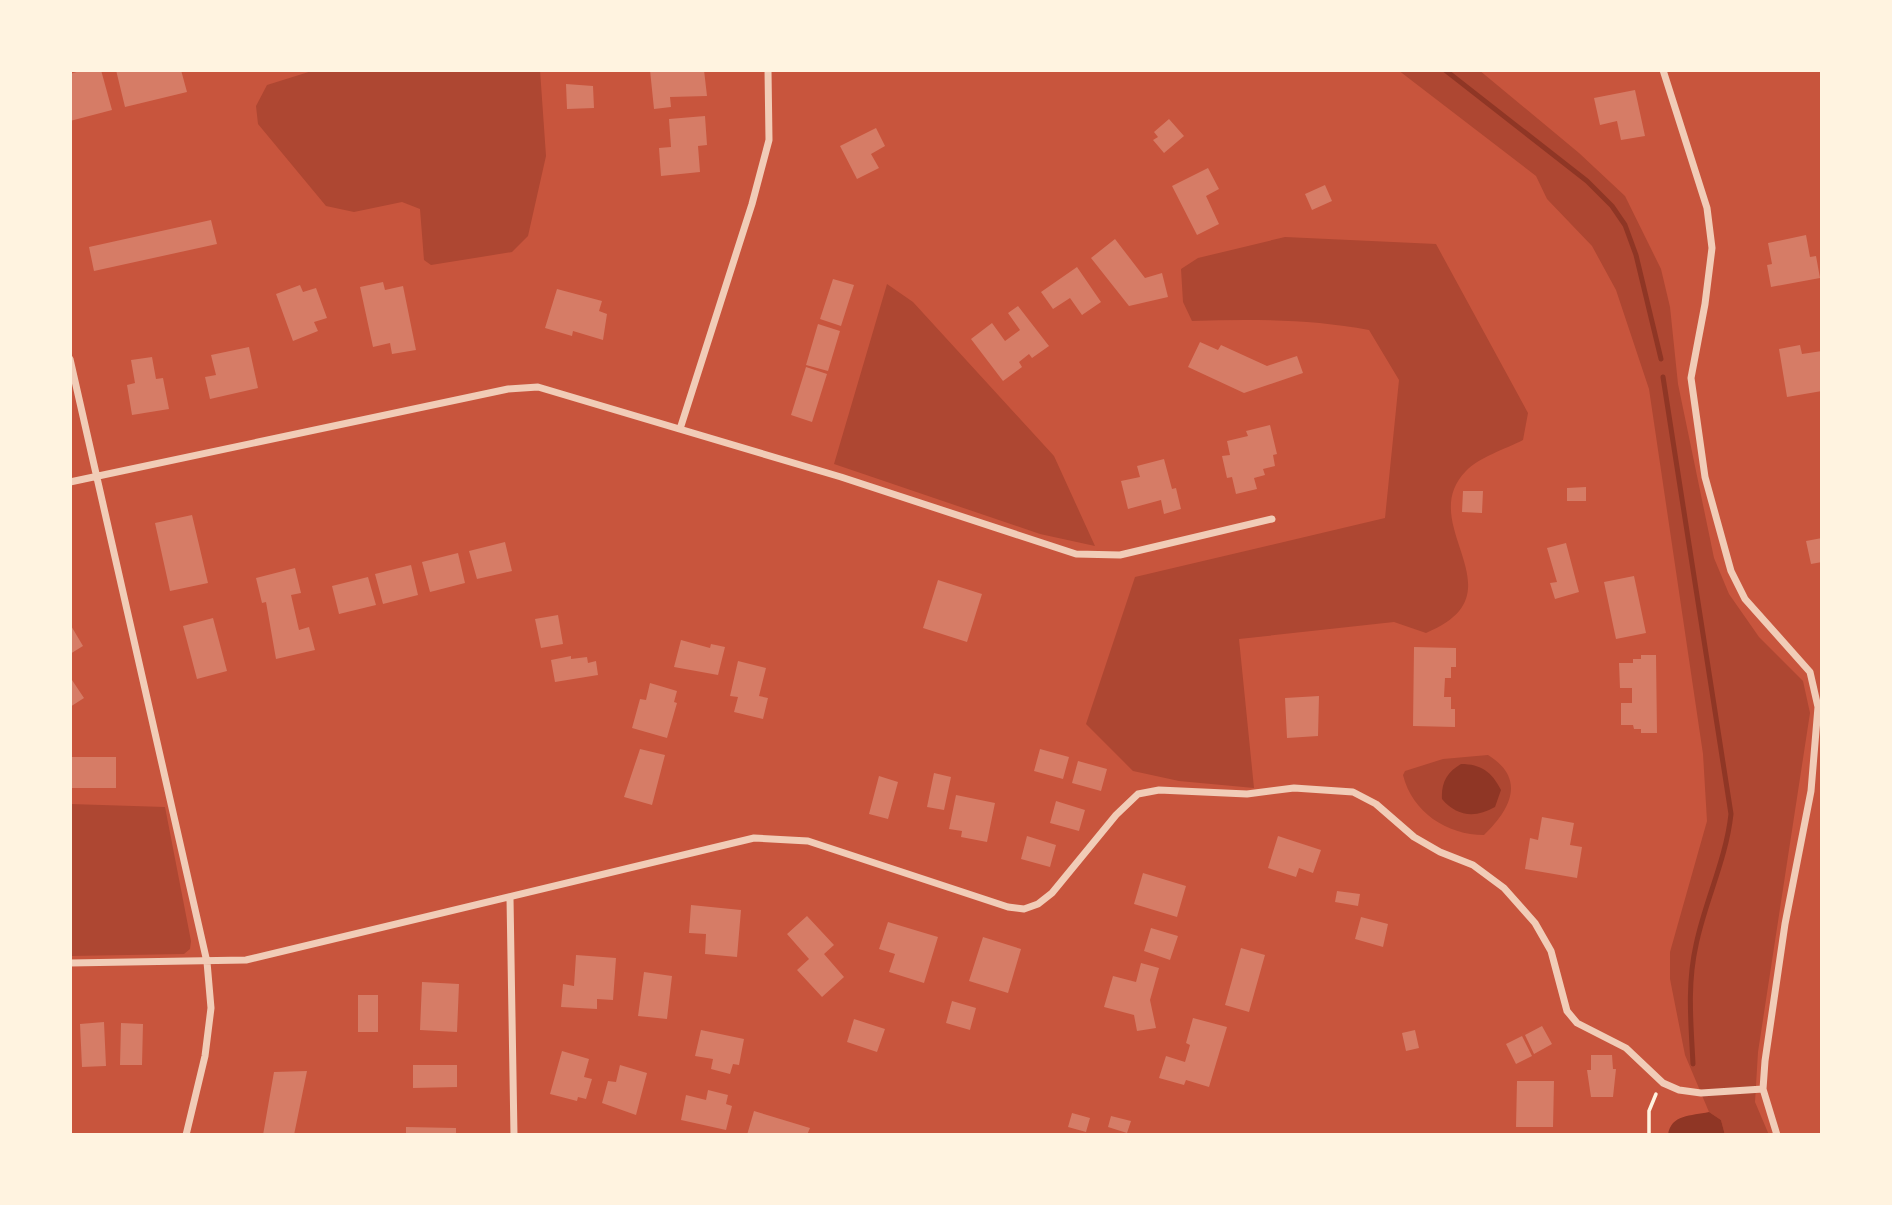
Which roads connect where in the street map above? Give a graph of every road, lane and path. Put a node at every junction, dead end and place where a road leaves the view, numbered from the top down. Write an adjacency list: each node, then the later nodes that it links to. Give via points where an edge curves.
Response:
1 (768, 70): 4 (street, via 769,140)
2 (1663, 70): 12 (street, via 1710,229 1705,304 1691,378 1705,477 1731,571 1745,599 1810,672 1818,707 1811,791 1776,979)
3 (70, 359): 5 (street)
4 (680, 429): 5 (street, via 560,392 538,387 508,389); 7 (street, via 1076,554 1120,555)
5 (97, 476): 6 (street); 9 (street)
6 (70, 482)
7 (1272, 519)
8 (510, 898): 9 (street, via 246,960); 11 (street, via 754,838 785,837 1024,909 1052,893 1138,794 1159,790 1247,794 1294,788 1353,792 1376,804 1414,837 1473,865 1504,888 1535,923 1551,951 1567,1010 1577,1023 1626,1048); 13 (street)
9 (207, 962): 10 (street); 14 (street, via 211,1008)
10 (70, 963)
11 (1663, 1083): 12 (street, via 1701,1093); 16 (path, via 1649,1111)
12 (1763, 1089): 17 (street)
13 (514, 1134): 15 (street)
14 (186, 1135)
15 (524, 1135)
16 (1649, 1135)
17 (1777, 1135)

